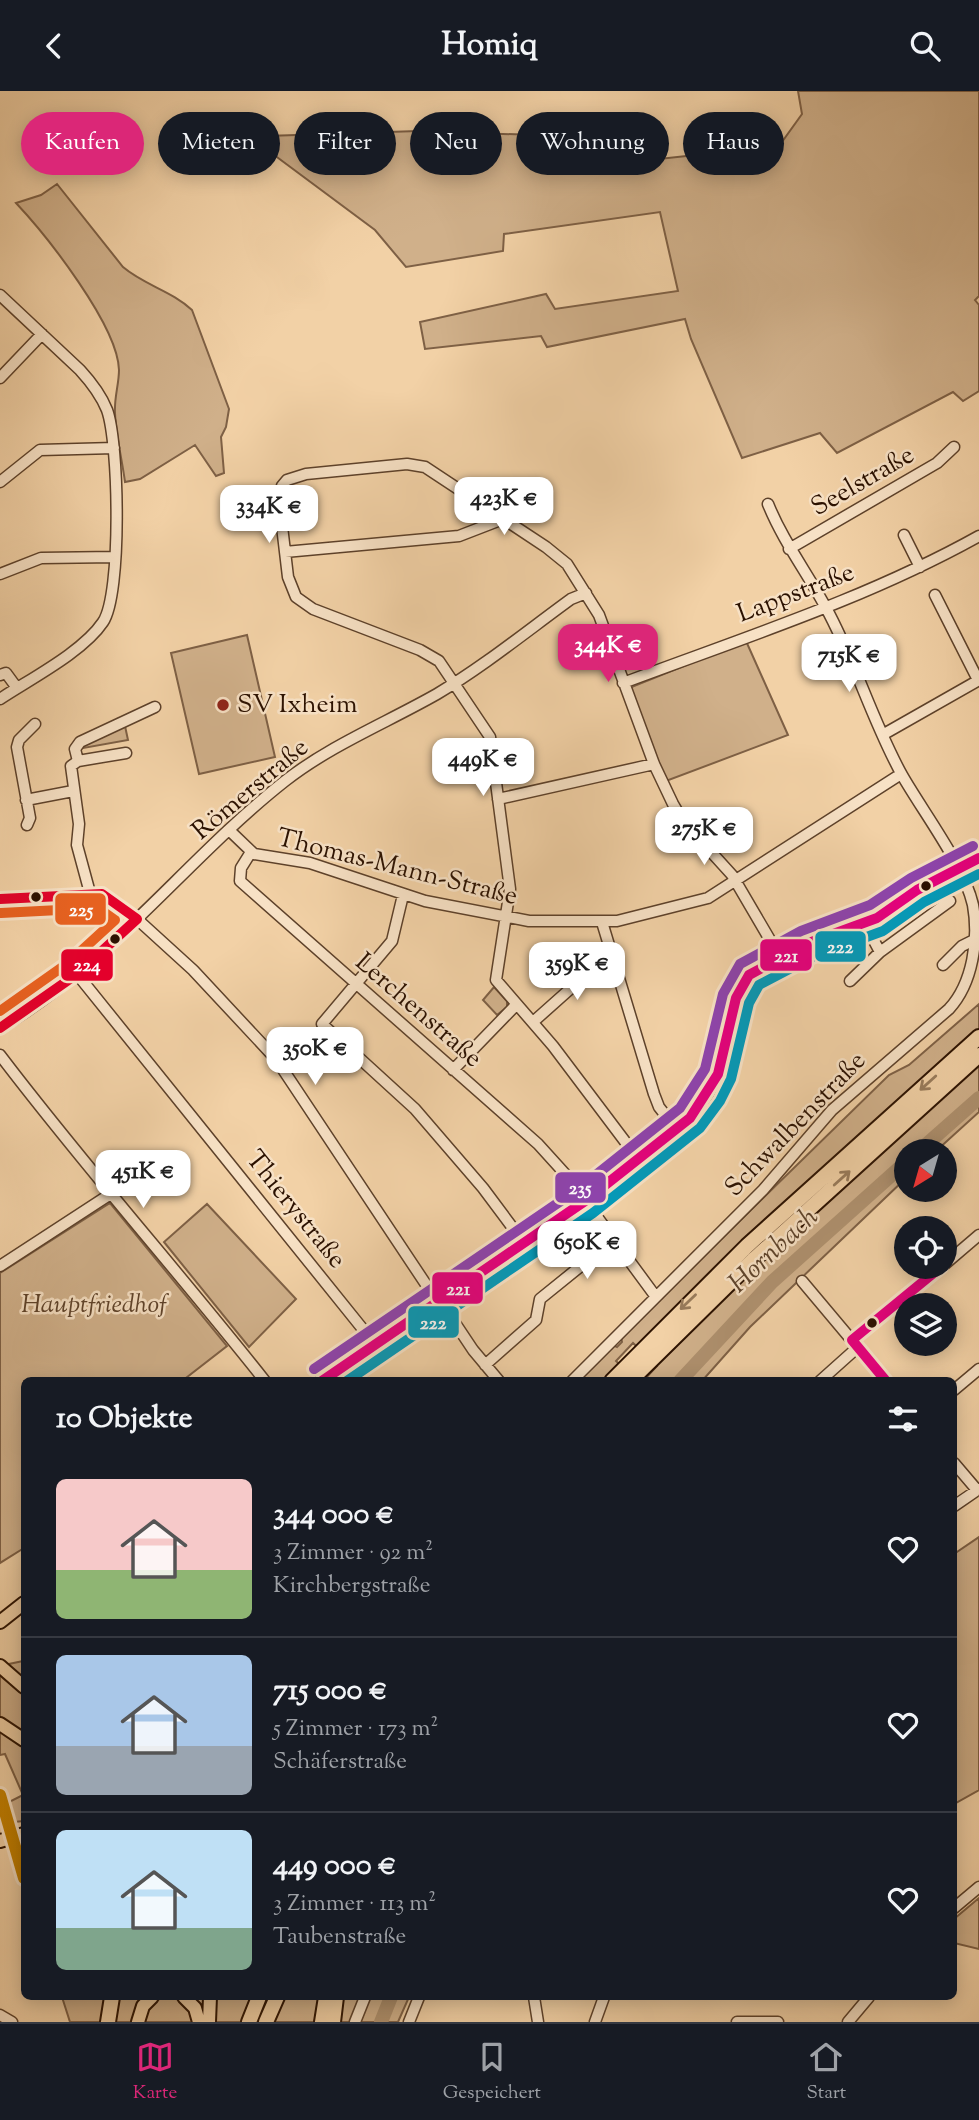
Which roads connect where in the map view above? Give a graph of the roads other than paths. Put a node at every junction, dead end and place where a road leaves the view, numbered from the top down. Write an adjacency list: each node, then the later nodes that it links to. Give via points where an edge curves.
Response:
1 (0, 295): 2 (street)
2 (42, 334): 3 (street); 5 (street, via 99,394)
3 (0, 378)
4 (954, 447): 11 (street, Seelstraße, via 937,463)
5 (114, 448): 6 (street, via 40,450); 13 (street)
6 (0, 482)
7 (768, 504): 11 (street, Schwalbenstraße)
8 (503, 519): 12 (street, via 459,536); 12 (street, via 433,471 407,464 296,476 282,485 279,501); 16 (street, via 557,554)
9 (904, 535): 14 (street)
10 (979, 536): 14 (street, Lappstraße)
11 (789, 549): 18 (street, Schwalbenstraße)
12 (285, 552): 21 (street, via 289,583 303,603 428,654 444,665)
13 (116, 557): 15 (street, via 41,558); 23 (street, via 113,596 101,626 88,640)
14 (920, 567): 18 (street, Lappstraße)
15 (0, 574)
16 (586, 593): 21 (street, Römerstraße, via 571,599); 22 (street, via 603,624)
17 (935, 595): 20 (street)
18 (825, 605): 22 (street, Lappstraße); 27 (street, Schwalbenstraße)
19 (0, 675): 23 (street, via 6,673)
20 (979, 680): 27 (street)
21 (456, 682): 33 (street, via 490,737); 36 (street, Römerstraße, via 337,746 301,770)
22 (623, 683): 30 (street)
23 (17, 688): 24 (street)
24 (0, 699)
25 (155, 707): 29 (street, via 80,742 75,749)
26 (35, 724): 34 (street, via 17,747)
27 (884, 734): 31 (street, Schwalbenstraße)
28 (126, 753): 29 (street)
29 (78, 761): 32 (street, via 71,767)
30 (654, 764): 33 (street); 40 (street, via 678,813)
31 (901, 773): 39 (street, Schwalbenstraße); 40 (street, Thomas-Mann-Straße)
32 (74, 791): 34 (street); 41 (street, via 78,845)
33 (498, 799): 45 (street, via 510,889)
34 (26, 800): 35 (street)
35 (27, 825)
36 (230, 831): 37 (street, Thomas-Mann-Straße); 46 (street, Römerstraße)
37 (251, 852): 42 (street, Thomas-Mann-Straße, via 323,866); 56 (street, Lerchenstraße, via 241,868 240,881)
38 (979, 858): 39 (main road)
39 (958, 869): 48 (main road); 49 (street, Schwalbenstraße, via 972,902)
40 (736, 881): 47 (street, Thomas-Mann-Straße, via 696,902 633,919); 51 (street)
41 (90, 893): 43 (street); 46 (street, via 108,897)
42 (403, 894): 45 (street, Thomas-Mann-Straße); 56 (street, via 392,941)
43 (0, 899)
44 (950, 901): 50 (street)
45 (506, 918): 47 (street, Thomas-Mann-Straße); 57 (street, via 495,974)
46 (137, 919): 54 (street, Römerstraße); 76 (street, via 215,990 276,1059)
47 (602, 922): 53 (street)
48 (866, 923): 50 (street); 51 (main road)
49 (974, 940): 52 (street); 75 (street, Schwalbenstraße, via 968,978 957,1001 832,1110 763,1190)
50 (880, 952): 55 (street)
51 (780, 957): 64 (main road, via 744,981 714,1085)
52 (943, 964)
53 (614, 969): 58 (street, via 579,981); 64 (street, via 659,1107)
54 (77, 974): 59 (street, Römerstraße); 77 (street, Thierystraße)
55 (850, 981)
56 (355, 983): 63 (street, Lerchenstraße); 70 (street, via 325,1017 323,1027 415,1109)
57 (516, 1005): 58 (street); 63 (street)
58 (533, 1022): 65 (street)
59 (0, 1028)
60 (979, 1037): 79 (highway, one-way to 79, via 747,1246)
61 (0, 1055): 66 (street)
62 (979, 1055): 79 (highway, one-way to 62)
63 (453, 1070): 67 (street, Lerchenstraße, via 538,1144)
64 (677, 1130): 65 (main road)
65 (639, 1160): 67 (main road)
66 (109, 1195): 72 (street); 83 (street)
67 (585, 1201): 69 (street, Lerchenstraße); 70 (main road)
68 (979, 1235): 71 (street)
69 (613, 1240): 75 (street, Lerchenstraße); 80 (street, via 540,1299 536,1320)
70 (524, 1243): 76 (main road)
71 (957, 1253)
72 (0, 1266)
73 (927, 1279): 78 (street)
74 (802, 1281): 78 (street)
75 (656, 1297): 86 (street, Schwalbenstraße)
76 (438, 1300): 77 (main road); 80 (street)
77 (374, 1343): 84 (main road)
78 (855, 1344): 87 (street); 88 (street)
79 (645, 1355): 82 (highway)
80 (485, 1365): 85 (street)
81 (979, 1369): 89 (street)
82 (629, 1375)
83 (262, 1377)
84 (327, 1377)
85 (496, 1377)
86 (576, 1377)
87 (824, 1377)
88 (883, 1377)
89 (957, 1387)
90 (957, 1466): 91 (street)
91 (978, 1489): 92 (street)
92 (957, 1504)
93 (21, 1605): 94 (main road)
94 (0, 1622)
95 (2, 1668): 96 (main road)
96 (21, 1684)
97 (0, 1724): 98 (main road)
98 (21, 1738)
99 (19, 1835): 100 (main road)
100 (0, 1839)
101 (979, 1887): 102 (street)
102 (957, 1905)
103 (148, 2000): 116 (main road)
104 (190, 2000): 117 (main road)
105 (210, 2000): 118 (main road)
106 (258, 2000): 119 (highway)
107 (326, 2000): 120 (highway)
108 (336, 2000): 121 (highway)
109 (364, 2000): 122 (street)
110 (418, 2000): 123 (street)
111 (534, 2000): 124 (street)
112 (603, 2000): 125 (street)
113 (866, 2000): 128 (street)
114 (0, 2015): 115 (street)
115 (12, 2022)
116 (138, 2022)
117 (199, 2022)
118 (209, 2022)
119 (249, 2022)
120 (322, 2022)
121 (333, 2022)
122 (355, 2022)
123 (409, 2022)
124 (538, 2022)
125 (595, 2022)
126 (737, 2022): 127 (street)
127 (778, 2022)
128 (848, 2022)

